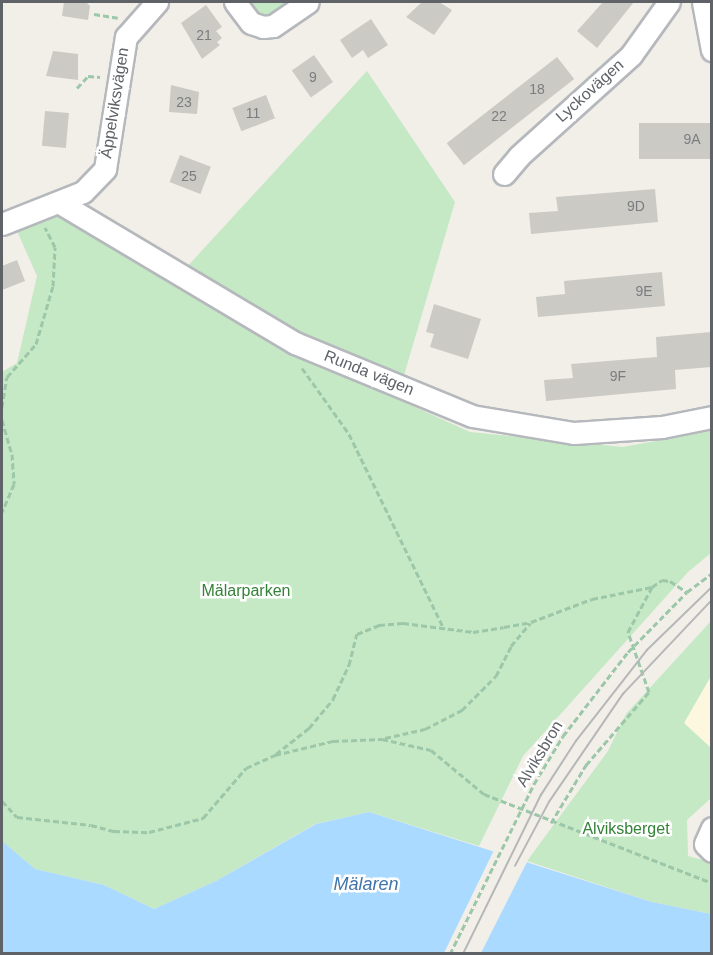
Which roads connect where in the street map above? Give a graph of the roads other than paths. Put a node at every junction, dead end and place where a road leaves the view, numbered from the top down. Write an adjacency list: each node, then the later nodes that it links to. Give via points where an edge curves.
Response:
1 (157, 2): 8 (street, Äppelviksvägen, via 126,37 116,79 105,169 83,192)
2 (235, 2): 3 (street, via 251,23 263,27 273,26)
3 (308, 2)
4 (669, 2): 7 (street, Lyckovägen, via 631,55)
5 (703, 2): 6 (street)
6 (711, 50)
7 (504, 174)
8 (60, 203): 9 (street, Äppelviksvägen); 10 (street, Runda vägen, via 295,343 472,416 574,433 662,427)
9 (2, 224)
10 (711, 417)
11 (711, 828): 12 (street, via 705,844)
12 (711, 851)

